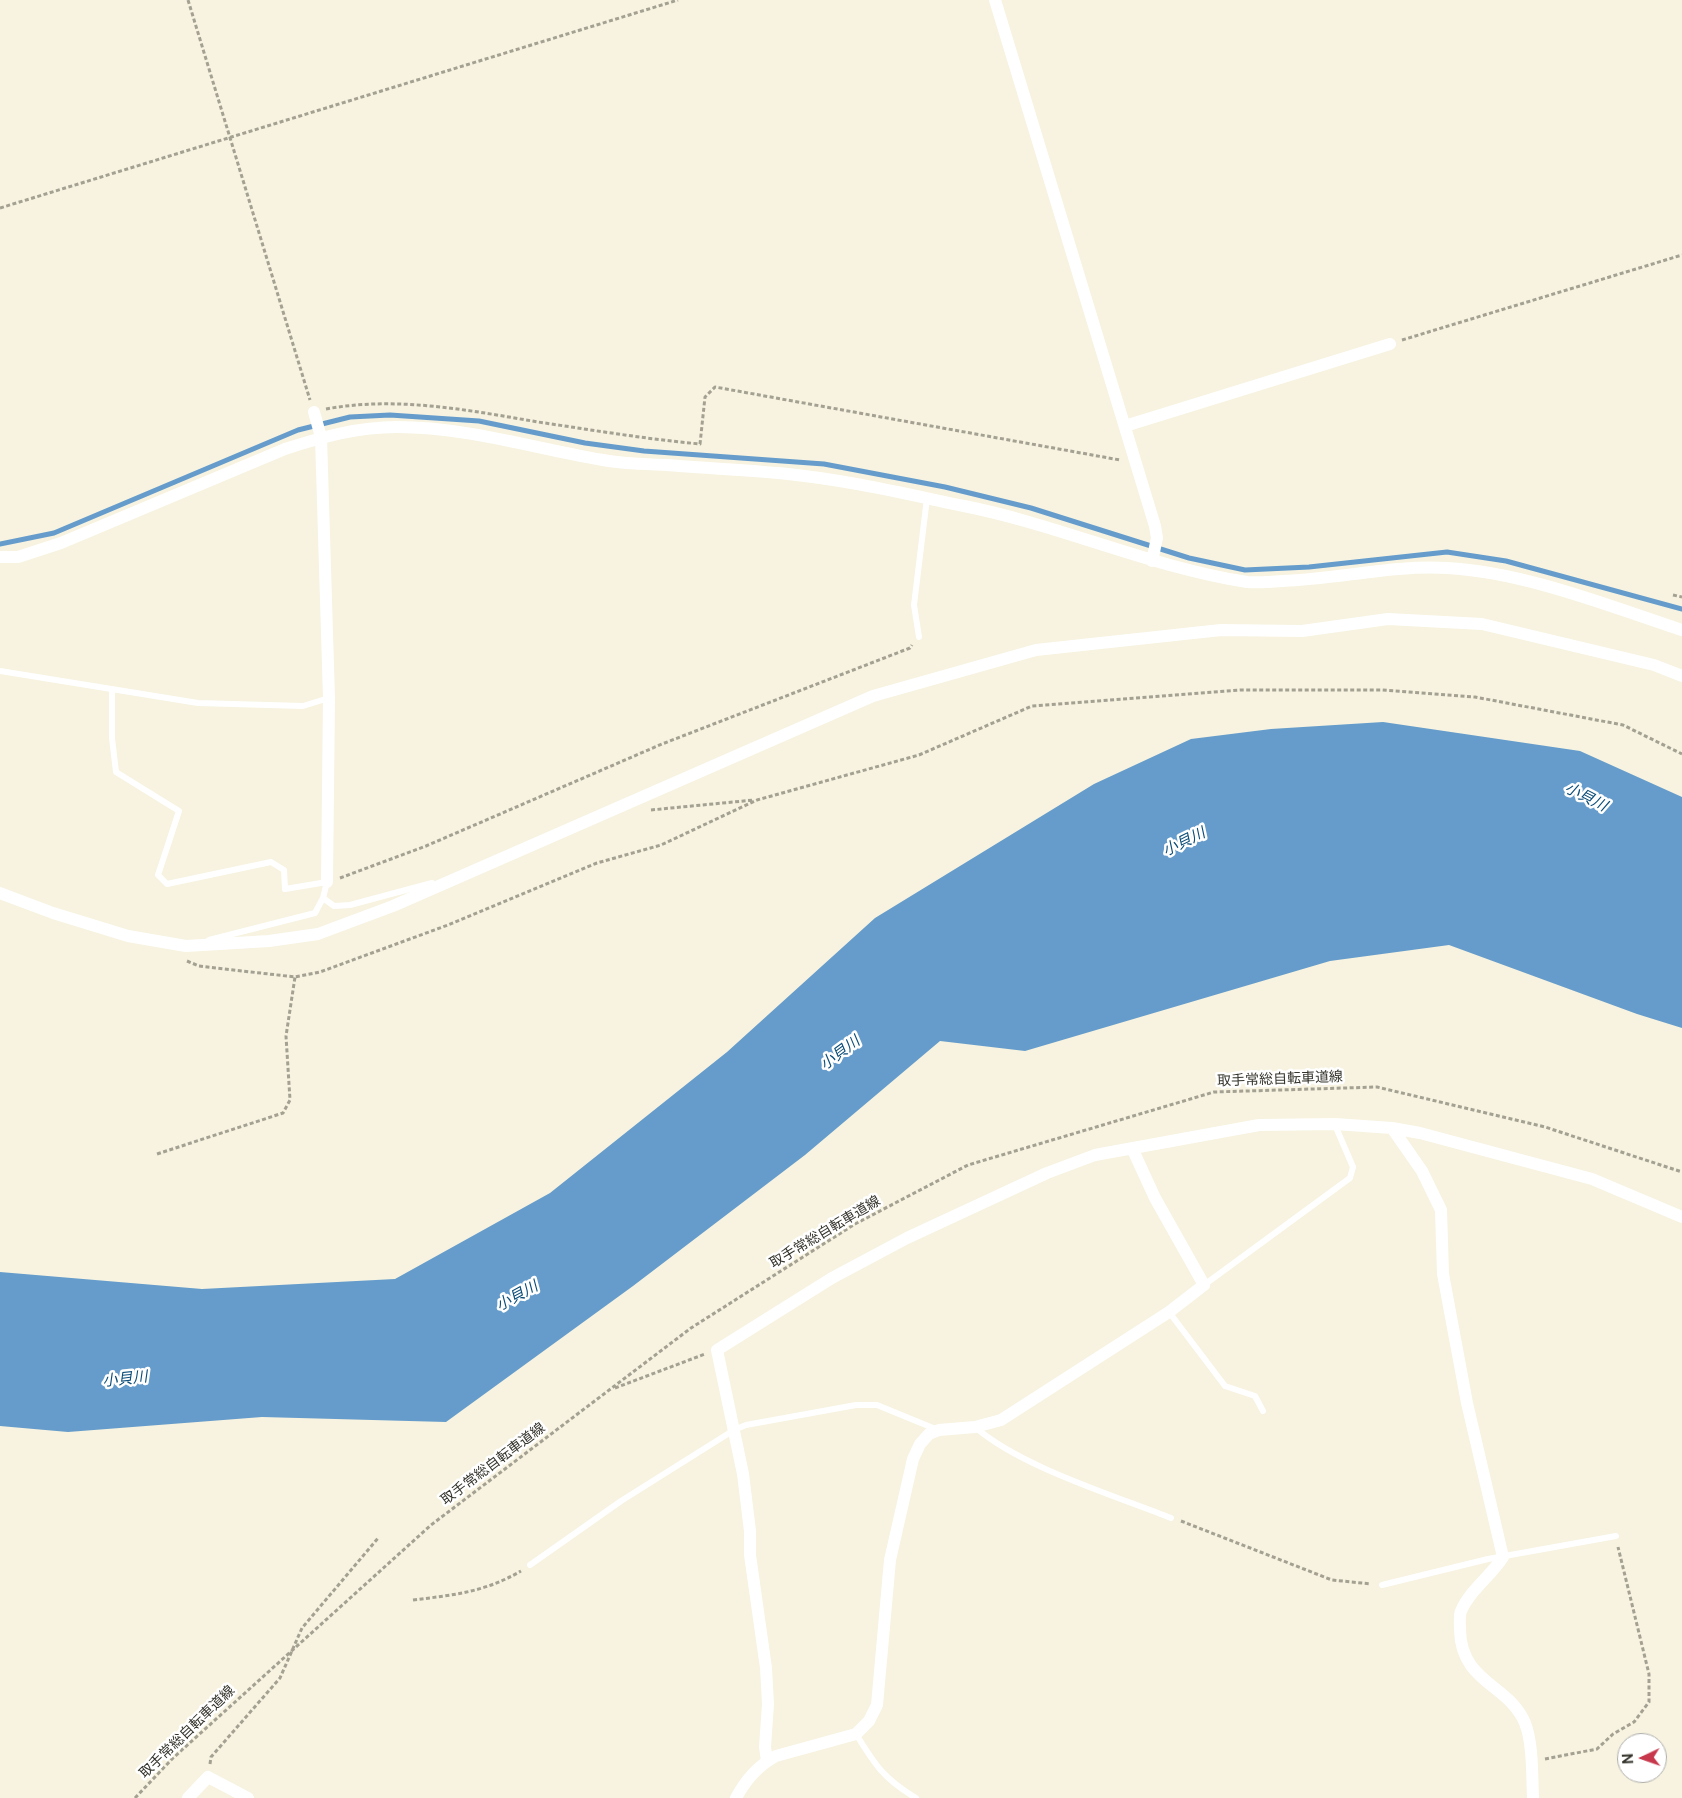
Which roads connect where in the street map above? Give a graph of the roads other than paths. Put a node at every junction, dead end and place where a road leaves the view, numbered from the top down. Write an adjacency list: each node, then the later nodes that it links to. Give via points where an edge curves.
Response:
1 (995, 0): 4 (street)
2 (1390, 344): 4 (street)
3 (314, 413): 5 (street)
4 (1125, 426): 8 (street, via 1157,538)
5 (320, 433): 6 (street, via 399,427 449,432 613,462 790,474); 7 (street, via 61,543 18,557); 14 (street)
6 (927, 498): 8 (street, via 1054,530); 10 (lane, via 914,605)
7 (0, 557)
8 (1152, 561): 9 (street, via 1197,573 1253,582 1447,568 1490,574 1567,592)
9 (1682, 630)
10 (919, 637)
11 (0, 671): 13 (lane)
12 (1682, 676): 15 (street, via 1654,664 1482,624 1388,619 1302,631 1221,630 1036,650 873,696)
13 (112, 690): 14 (lane, via 198,703 303,706); 16 (lane, via 116,772 179,811 158,875 167,884 271,862 284,870 285,889)
14 (329, 698): 16 (street)
15 (463, 876): 18 (lane, via 350,904 334,906); 19 (street, via 318,934 269,941)
16 (328, 882): 18 (lane)
17 (0, 893): 19 (street, via 128,936)
18 (323, 898): 19 (lane, via 315,913)
19 (181, 945)
20 (1335, 1124): 21 (street); 22 (street, via 1259,1125); 24 (lane, via 1354,1167 1350,1178)
21 (1392, 1128): 23 (street, via 1592,1179); 32 (street, via 1422,1171 1441,1210 1443,1274 1467,1403)
22 (1132, 1148): 24 (street, via 1155,1198); 28 (street, via 1095,1155 967,1209 832,1278 717,1350)
23 (1682, 1217)
24 (1204, 1285): 25 (street)
25 (1169, 1312): 26 (lane, via 1225,1386 1255,1396); 27 (street, via 1001,1420)
26 (1263, 1411)
27 (975, 1427): 29 (street); 30 (lane, via 986,1437 1030,1461)
28 (734, 1430): 29 (lane, via 856,1405 877,1405); 33 (lane, via 621,1501); 36 (street, via 766,1668)
29 (939, 1430): 35 (street, via 929,1434 920,1444 914,1460 890,1560 877,1705 869,1721)
30 (1171, 1518)
31 (1616, 1536): 32 (lane)
32 (1503, 1557): 34 (lane); 41 (street, via 1460,1613 1460,1642 1471,1668 1518,1710 1526,1724)
33 (530, 1565)
34 (1382, 1585)
35 (856, 1734): 36 (street); 40 (lane, via 879,1770 897,1787)
36 (766, 1761): 39 (street)
37 (188, 1798): 38 (street, via 208,1776)
38 (248, 1798)
39 (736, 1798)
40 (916, 1798)
41 (1534, 1798)

